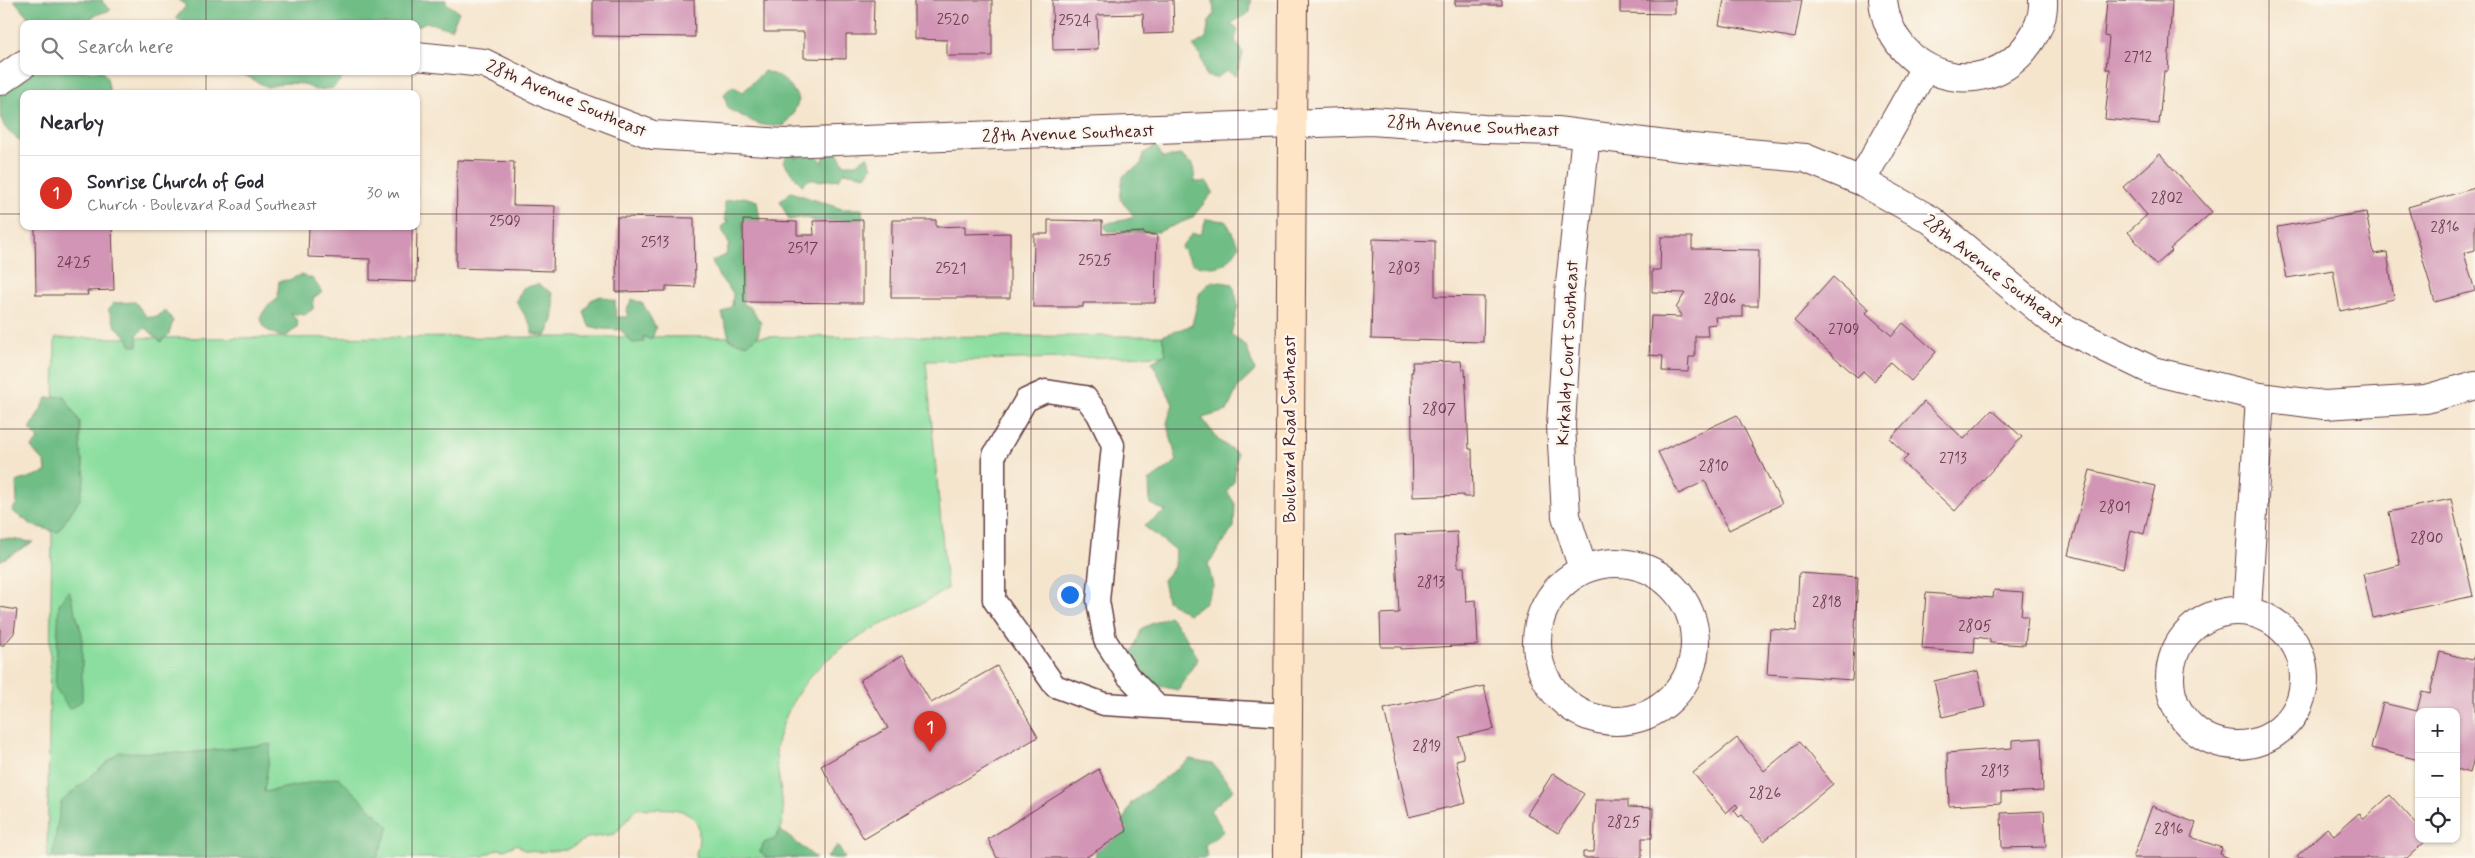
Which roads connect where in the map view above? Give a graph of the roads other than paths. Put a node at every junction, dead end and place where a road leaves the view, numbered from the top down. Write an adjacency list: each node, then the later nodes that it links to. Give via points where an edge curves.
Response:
1 (1293, 0): 8 (street, Boulevard Road Southeast)
2 (1883, 0): 6 (street, via 1889,28 1904,51)
3 (2043, 0): 6 (street, via 2044,8 2036,32 2021,54 2000,69 1975,77 1950,76)
4 (420, 56): 8 (street, 28th Avenue Southeast, via 484,63 560,99 653,136 784,143)
5 (20, 67): 7 (street)
6 (1925, 68): 10 (street)
7 (0, 81)
8 (1292, 124): 9 (street, 28th Avenue Southeast, via 1371,121); 16 (street, Boulevard Road Southeast)
9 (1586, 135): 10 (street, 28th Avenue Southeast, via 1805,158); 13 (street, Kirkaldy Court Southeast, via 1569,293 1561,425 1566,516)
10 (1861, 181): 12 (street, 28th Avenue Southeast, via 1931,220 2058,325 2153,371)
11 (2475, 385): 12 (street, 28th Avenue Southeast, via 2426,399 2342,404 2324,405)
12 (2260, 397): 14 (street)
13 (1583, 569): 13 (street, via 1556,590 1546,604 1537,627 1536,654 1544,678 1559,698 1580,714 1605,721 1631,720 1655,712 1676,694 1690,671 1696,645 1692,618 1680,594 1660,575 1636,565 1609,562)
14 (2247, 610): 14 (street, via 2224,611 2202,619 2185,634 2173,654 2169,676 2172,699 2183,719 2200,734 2220,743 2242,745 2264,740 2296,712 2304,690 2305,669 2290,636 2268,617)
15 (1158, 707): 15 (lane, via 1104,704 1055,686 994,600 994,455 1026,400 1046,392 1085,397 1098,414 1113,445 1098,601 1105,640 1128,676); 16 (lane)
16 (1288, 715): 17 (street, Boulevard Road Southeast)
17 (1286, 858)

